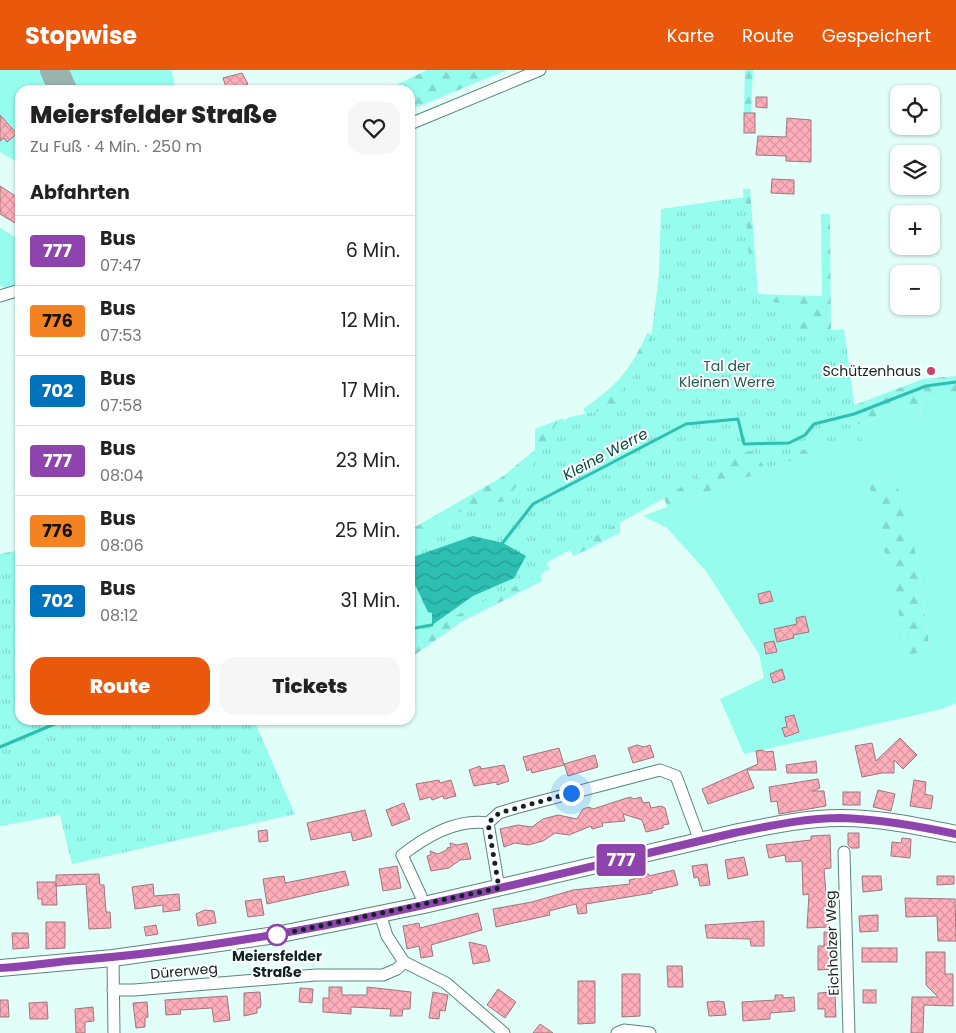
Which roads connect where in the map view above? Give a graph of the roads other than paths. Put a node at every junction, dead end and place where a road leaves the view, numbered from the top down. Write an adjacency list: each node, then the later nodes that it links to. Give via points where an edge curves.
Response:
1 (540, 70): 2 (street)
2 (415, 122)
3 (15, 292): 4 (street)
4 (0, 296)
5 (488, 823): 7 (street, via 499,813 515,808 660,770 676,776); 9 (street); 10 (street, via 468,823 434,833 402,855)
6 (956, 834): 7 (street, via 882,821 835,818 770,826)
7 (700, 841): 9 (street)
8 (844, 852): 20 (street, Eichholzer Weg)
9 (499, 888): 11 (street)
10 (421, 896)
11 (380, 914): 12 (street, via 276,935); 13 (street, via 387,936)
12 (113, 958): 14 (street); 15 (street)
13 (404, 962): 15 (street, Dürerweg, via 382,975 316,975); 16 (street, via 446,983)
14 (0, 968)
15 (113, 990): 17 (street)
16 (498, 1031)
17 (114, 1033)
18 (617, 1033): 19 (street, via 624,1030)
19 (650, 1033)
20 (849, 1033)

